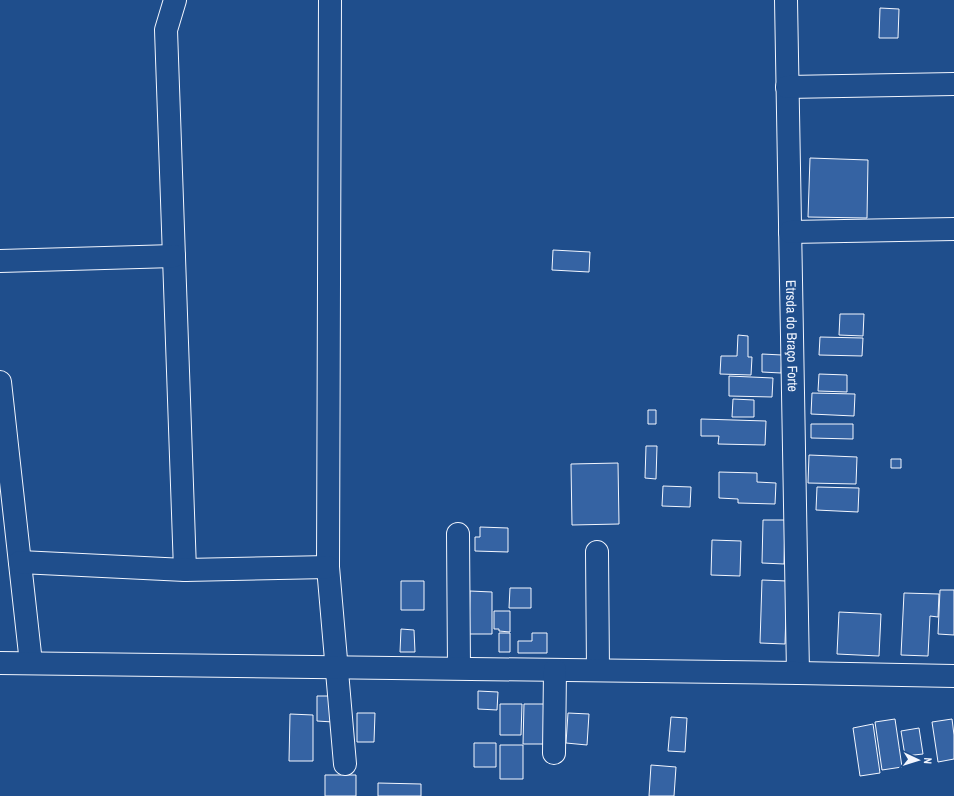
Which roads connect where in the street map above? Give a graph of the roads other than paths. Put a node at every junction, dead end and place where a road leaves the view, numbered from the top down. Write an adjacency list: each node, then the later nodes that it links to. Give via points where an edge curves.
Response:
1 (175, 0): 8 (street, via 166,30)
2 (330, 0): 14 (street)
3 (786, 0): 5 (street, Etrsda do Braço Forte)
4 (954, 84): 5 (street)
5 (787, 87): 7 (street, Etrsda do Braço Forte)
6 (954, 229): 7 (street)
7 (790, 232): 22 (street, Etrsda do Braço Forte)
8 (174, 256): 9 (street); 15 (street)
9 (0, 261)
10 (0, 382): 13 (street)
11 (458, 534): 19 (street)
12 (597, 552): 21 (street)
13 (20, 562): 15 (street); 17 (street)
14 (328, 566): 15 (street); 18 (street)
15 (185, 570)
16 (0, 663): 17 (street)
17 (32, 663): 18 (street)
18 (336, 667): 19 (street); 25 (street)
19 (459, 668): 20 (street)
20 (555, 670): 21 (street); 24 (street)
21 (598, 670): 22 (street)
22 (798, 673): 23 (street)
23 (954, 676)
24 (554, 753)
25 (345, 764)

